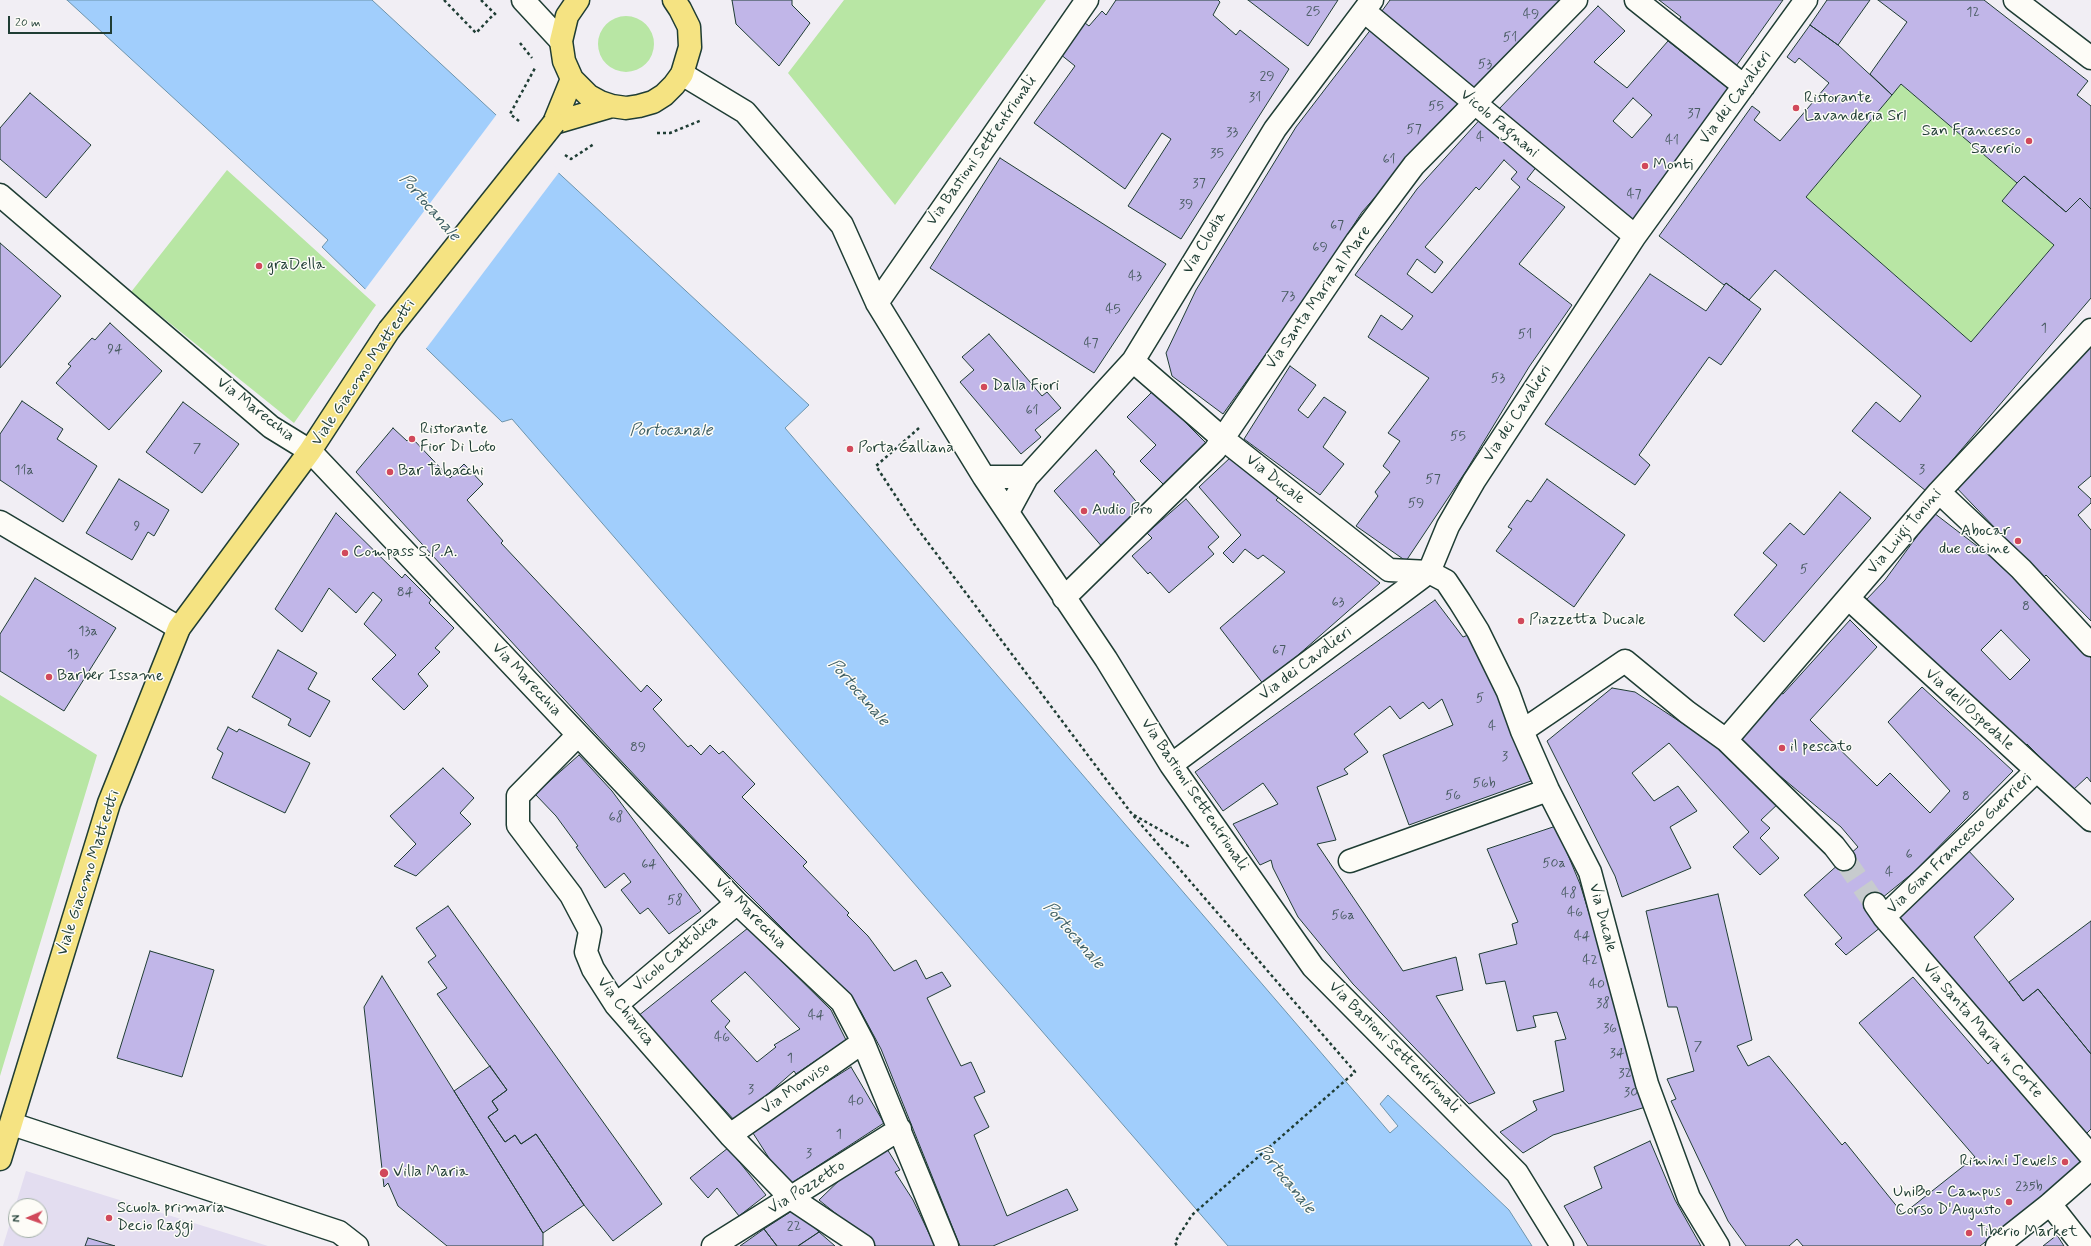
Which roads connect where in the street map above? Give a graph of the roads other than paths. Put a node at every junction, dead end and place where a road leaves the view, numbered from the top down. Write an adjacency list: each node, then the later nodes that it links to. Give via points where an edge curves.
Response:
1 (523, 0): 10 (street)
2 (578, 0): 10 (main road, via 567,16)
3 (1087, 0): 20 (street, Via Bastioni Settentrionali)
4 (1576, 0): 15 (street, Via Santa Maria al Mare)
5 (1636, 0): 14 (street)
6 (1806, 0): 14 (street, Via dei Cavalieri)
7 (2015, 0): 11 (street)
8 (678, 3): 12 (main road, via 689,27 690,47)
9 (1368, 6): 15 (street, Vicolo Fagnani); 22 (street, Via Clodia, via 1275,129)
10 (561, 41): 13 (main road, via 564,60)
11 (2091, 58)
12 (682, 74): 16 (main road, via 664,95 652,102 639,106); 20 (street, Via Bastioni Settentrionali, via 745,112 807,182 842,225)
13 (572, 79): 16 (main road, via 589,96); 17 (main road, Viale Giacomo Matteotti)
14 (1744, 86): 19 (street, Via dei Cavalieri)
15 (1475, 104): 19 (street, Vicolo Fagnani); 23 (street, Via Santa Maria al Mare, via 1414,164)
16 (612, 106): 17 (main road)
17 (554, 123): 24 (main road, Viale Giacomo Matteotti, bridge, via 389,330)
18 (0, 195): 24 (street, Via Marecchia, via 271,427)
19 (1635, 236): 30 (street, Via dei Cavalieri, via 1474,481 1448,526)
20 (877, 303): 25 (street, Via Bastioni Settentrionali)
21 (2091, 330): 27 (street, Via Luigi Tonini)
22 (1133, 361): 23 (street, Via Ducale); 26 (street, Via Clodia)
23 (1222, 438): 30 (street, Via Ducale, via 1389,570); 31 (street, Via Santa Maria al Mare, via 1215,450)
24 (310, 451): 33 (main road, Viale Giacomo Matteotti); 36 (street, Via Marecchia)
25 (984, 477): 26 (street); 28 (street, Via Bastioni Settentrionali)
26 (1027, 477): 28 (street, Via Clodia)
27 (1939, 492): 32 (street, Via Luigi Tonini); 34 (street, via 2020,569)
28 (1008, 512): 31 (street, Via Bastioni Settentrionali)
29 (0, 522): 33 (street)
30 (1428, 572): 35 (street, via 1446,581 1478,631 1508,692); 38 (street, Via dei Cavalieri)
31 (1064, 598): 38 (street, Via Bastioni Settentrionali, via 1106,659)
32 (1848, 598): 37 (street, Via Luigi Tonini); 39 (street, Via dell'Ospedale)
33 (179, 628): 48 (main road, Viale Giacomo Matteotti, via 109,803)
34 (2091, 645)
35 (1522, 731): 37 (street, via 1625,661); 40 (street)
36 (578, 735): 44 (street, Via Marecchia); 46 (street, Via Chiavica, via 518,796 518,825 571,895 590,931 586,952 593,969)
37 (1726, 740): 42 (street, via 1834,846)
38 (1171, 765): 60 (street, Via Bastioni Settentrionali, via 1313,966 1517,1173)
39 (2036, 771): 41 (street, Via dell'Ospedale); 45 (street, Via Gian Francesco Guerrieri)
40 (1548, 790): 43 (street); 61 (street, Via Ducale, via 1590,872 1647,1084 1689,1198)
41 (2091, 820)
42 (1844, 859)
43 (1350, 861)
44 (736, 902): 46 (street, Vicolo Cattolica); 47 (street, Via Marecchia, via 842,1002)
45 (1879, 911): 51 (street, Via Santa Maria in Corte)
46 (616, 1005): 50 (street, Via Chiavica)
47 (863, 1042): 49 (street, Via Marecchia); 50 (street, Via Monviso)
48 (12, 1124): 52 (main road, Viale Giacomo Matteotti); 56 (street, via 339,1232)
49 (900, 1129): 54 (street, Via Pozzetto); 59 (street, Via Marecchia)
50 (730, 1135): 54 (street, Via Chiavica)
51 (2091, 1156)
52 (0, 1159)
53 (2091, 1168): 55 (street)
54 (791, 1198): 57 (street, Via Pozzetto); 58 (street, Via Chiavica)
55 (2050, 1204): 62 (street); 63 (street)
56 (354, 1243)
57 (712, 1246)
58 (863, 1246)
59 (947, 1246)
60 (1562, 1246)
61 (1718, 1246)
62 (1997, 1246)
63 (2083, 1246)

